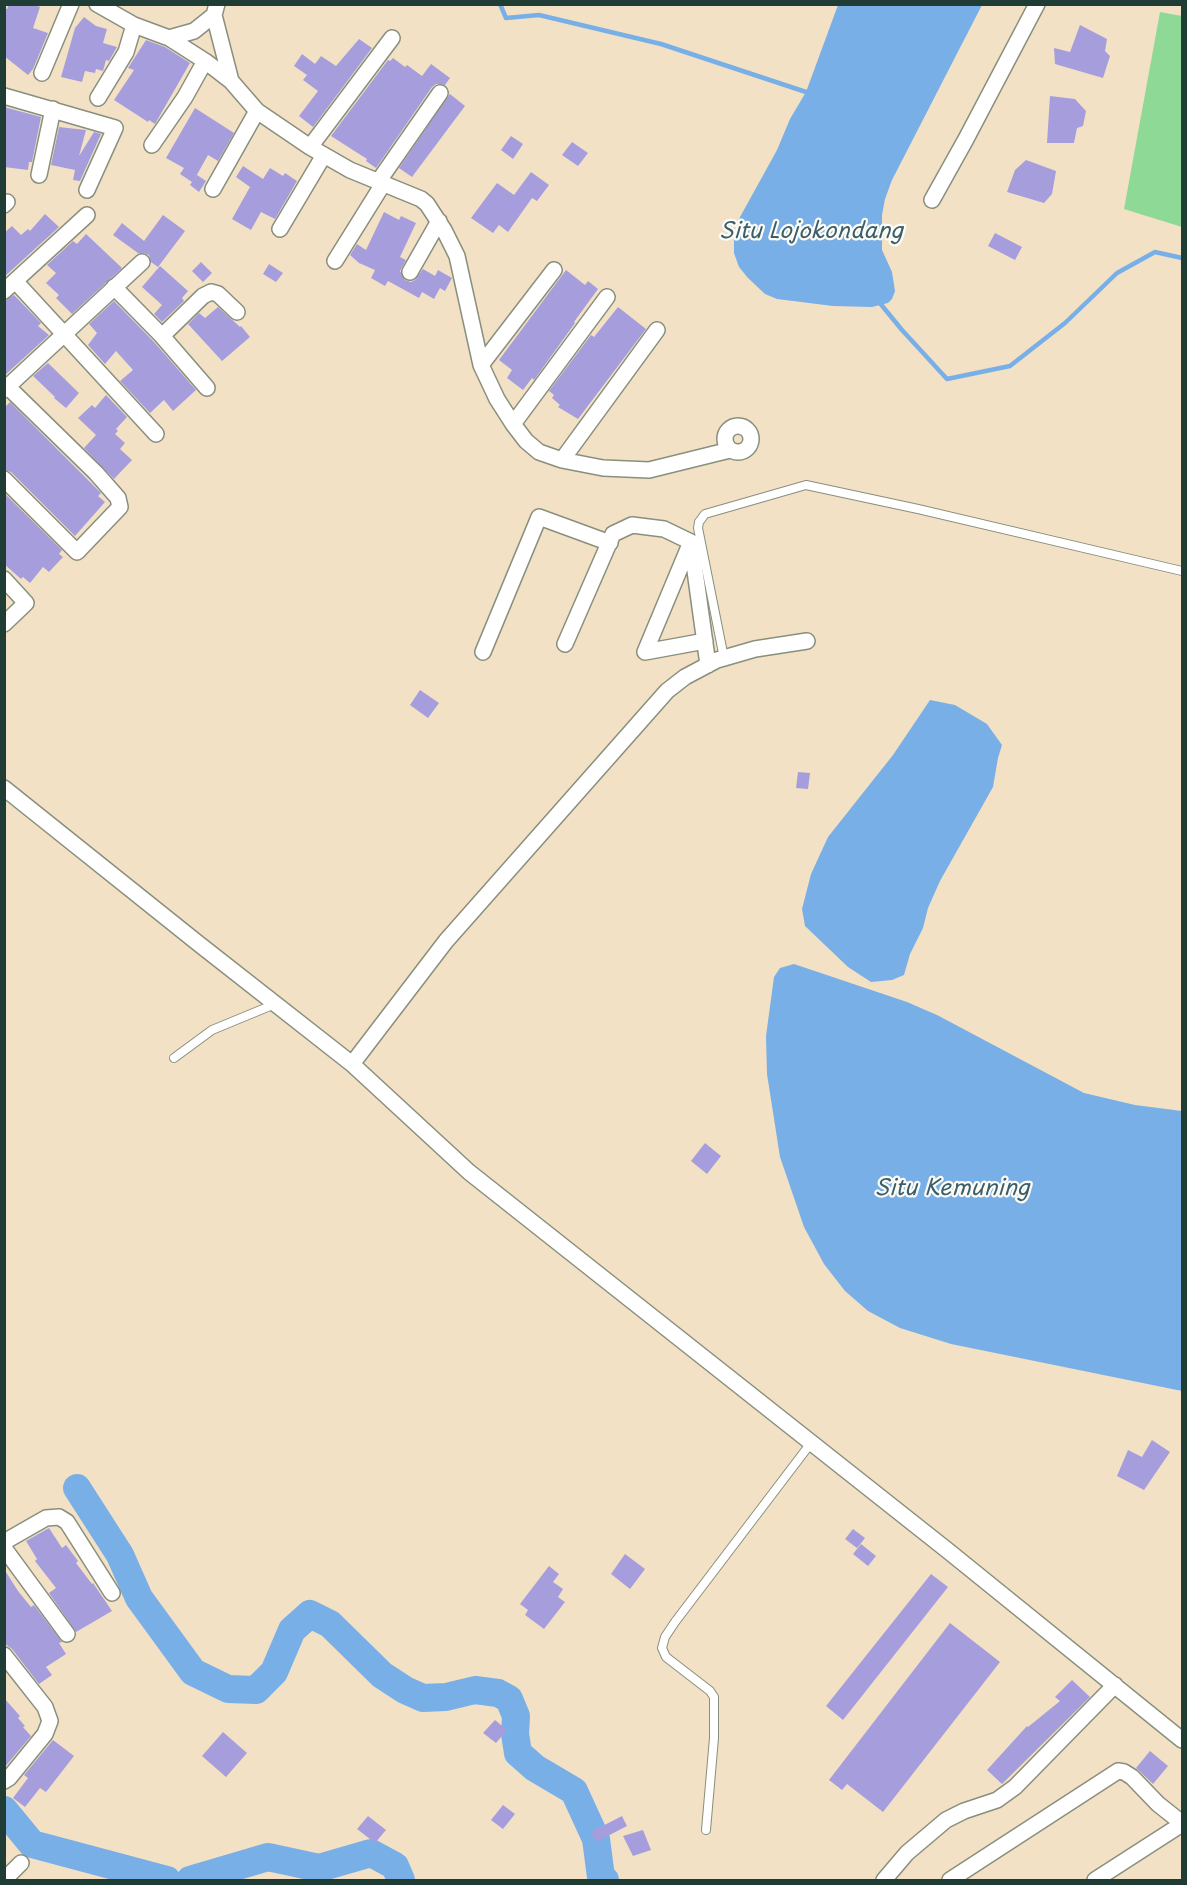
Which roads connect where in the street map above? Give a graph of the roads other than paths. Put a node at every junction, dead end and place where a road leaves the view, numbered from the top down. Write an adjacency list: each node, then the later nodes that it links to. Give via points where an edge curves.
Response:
1 (71, 4): 9 (street)
2 (97, 4): 5 (street)
3 (1037, 4): 23 (street)
4 (216, 10): 6 (street, via 194,31); 10 (street)
5 (134, 25): 6 (street); 13 (street, via 126,52)
6 (170, 38): 8 (street)
7 (392, 38): 17 (street)
8 (205, 61): 10 (street); 16 (street)
9 (42, 74)
10 (231, 81): 15 (street)
11 (440, 93): 20 (street)
12 (4, 96): 14 (street)
13 (99, 98)
14 (53, 109): 19 (street); 22 (street, via 115,128)
15 (257, 111): 17 (street); 21 (street)
16 (152, 145)
17 (310, 147): 18 (street)
18 (324, 155): 20 (street); 26 (street)
19 (39, 175)
20 (381, 183): 25 (street, via 421,199); 27 (street)
21 (213, 189)
22 (87, 190)
23 (932, 200)
24 (87, 215): 31 (street)
25 (439, 221): 30 (street); 38 (street, via 457,256)
26 (280, 229)
27 (335, 261)
28 (142, 262): 32 (street)
29 (554, 270): 38 (street)
30 (410, 272)
31 (10, 287): 36 (street)
32 (114, 287): 36 (street); 37 (street)
33 (607, 297): 41 (street)
34 (237, 312): 37 (street, via 211,292)
35 (657, 330): 44 (street)
36 (65, 334): 39 (street); 42 (street)
37 (162, 336): 40 (street)
38 (481, 364): 41 (street)
39 (6, 388): 45 (street, via 96,473 118,498 120,507 77,552)
40 (207, 388)
41 (513, 424): 44 (street, via 539,452)
42 (156, 434)
43 (730, 450): 44 (street, via 649,470 603,468)
44 (562, 460)
45 (4, 479)
46 (691, 542): 47 (street, via 663,529 632,525 613,534); 51 (street); 51 (street, via 645,652)
47 (609, 543): 53 (street); 54 (street, via 539,518)
48 (1182, 571): 55 (lane, via 806,485 705,514 699,522)
49 (4, 579): 50 (street, via 26,603)
50 (4, 624)
51 (705, 641): 56 (street)
52 (807, 641): 55 (street, via 766,646)
53 (565, 644)
54 (483, 652)
55 (723, 658): 56 (street)
56 (708, 665): 60 (street, via 685,677 640,721 446,941)
57 (4, 788): 58 (street)
58 (275, 1004): 59 (lane, via 212,1030); 60 (street)
59 (174, 1058)
60 (352, 1064): 61 (street, via 469,1172)
61 (811, 1443): 67 (street); 71 (lane, via 675,1622 662,1648 666,1657 714,1697)
62 (4, 1542): 64 (street, via 46,1518 59,1517 67,1522)
63 (4, 1548): 65 (street)
64 (112, 1593)
65 (67, 1634)
66 (4, 1655): 69 (street, via 45,1707 50,1721 45,1734)
67 (1115, 1685): 68 (street); 74 (street, via 1015,1786 997,1800 946,1820 907,1853)
68 (1182, 1740)
69 (4, 1781)
70 (1182, 1824): 75 (street, via 1132,1776 1118,1771); 76 (street)
71 (706, 1830)
72 (21, 1863): 73 (street)
73 (4, 1880)
74 (884, 1881)
75 (950, 1881)
76 (1095, 1881)

